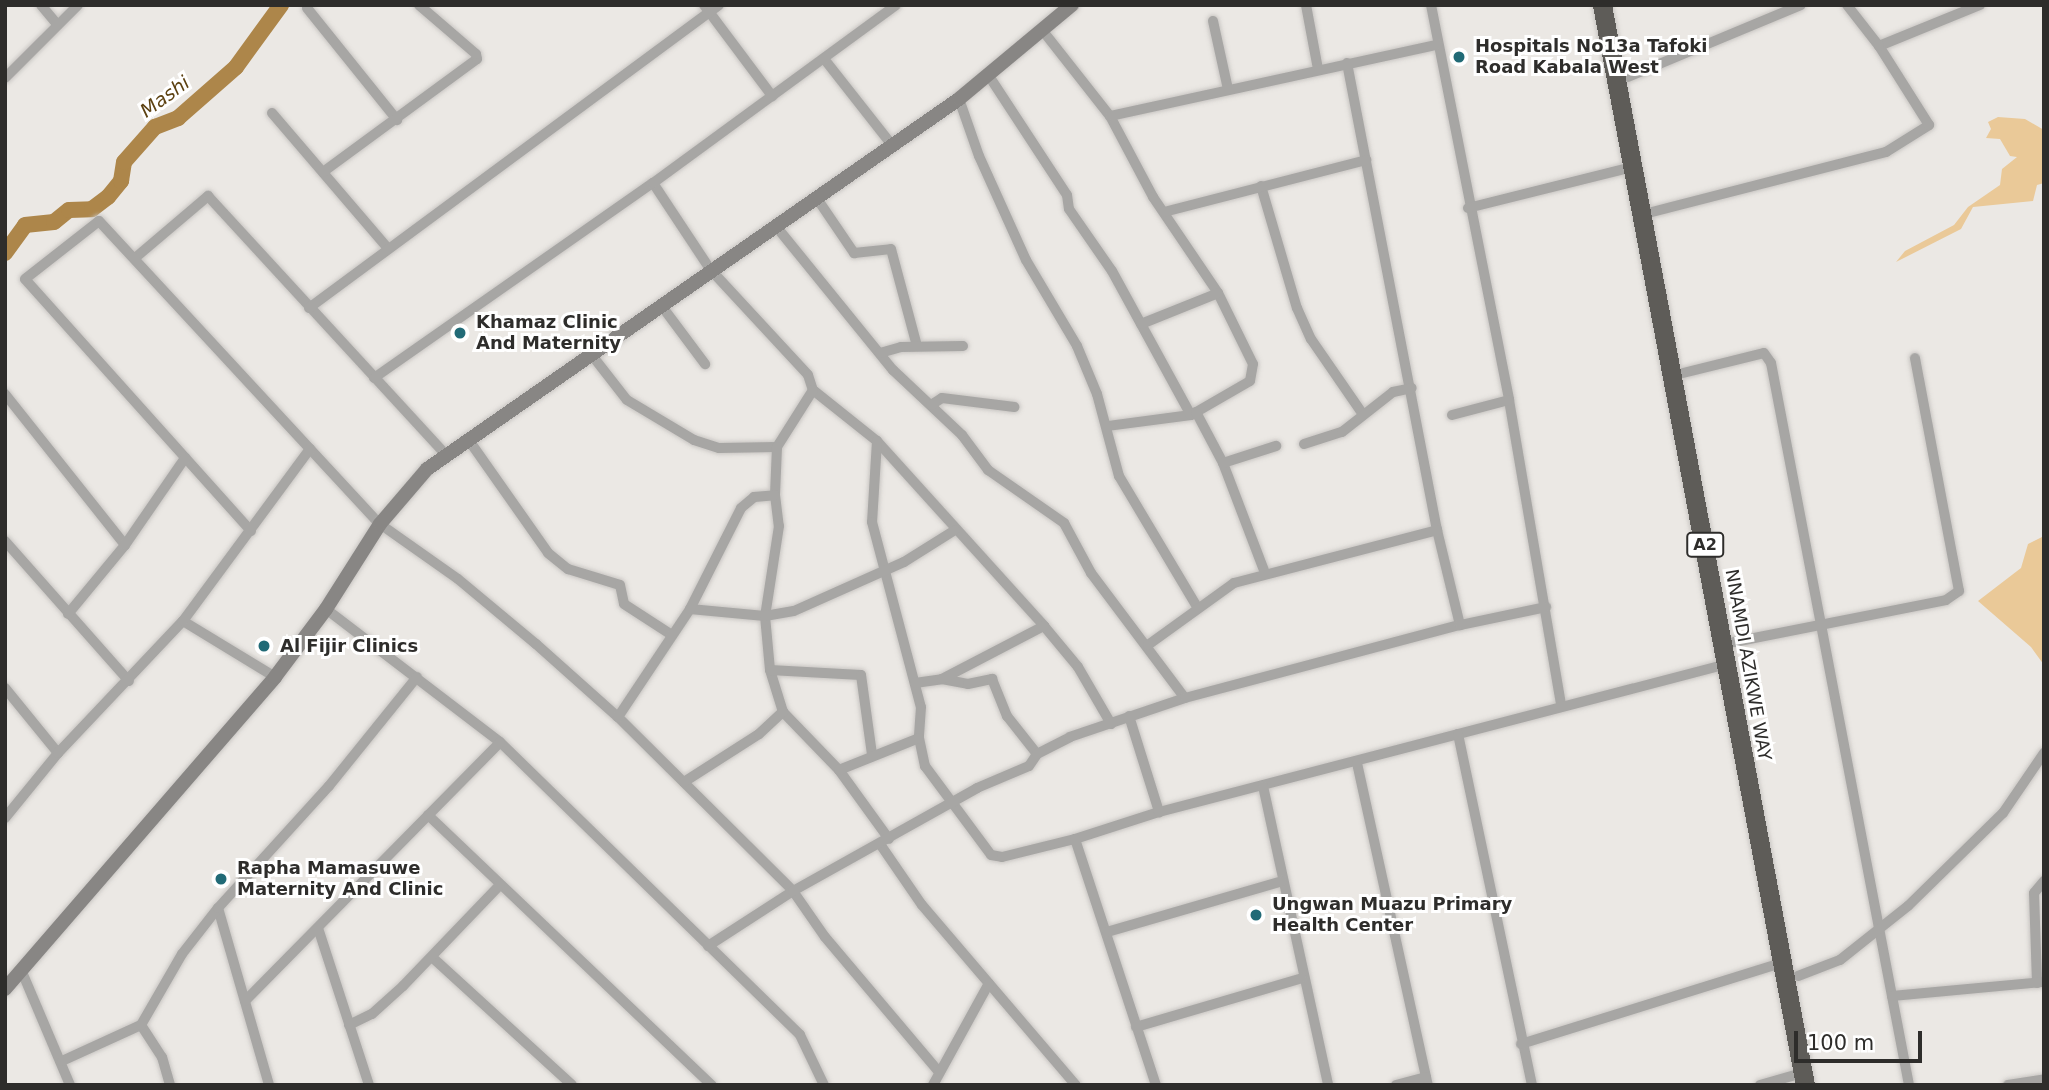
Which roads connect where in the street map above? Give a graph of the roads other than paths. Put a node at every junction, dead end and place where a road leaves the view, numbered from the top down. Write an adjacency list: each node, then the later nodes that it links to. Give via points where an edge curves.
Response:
1 (41, 5): 16 (street)
2 (78, 5): 16 (street)
3 (419, 5): 31 (street, via 477,54 477,60)
4 (896, 5): 20 (street)
5 (1072, 5): 17 (street)
6 (1306, 5): 22 (street)
7 (1431, 5): 18 (street)
8 (1602, 5): 34 (highway, NNAMDI AZIKWE WAY / A2)
9 (1614, 5): 24 (highway, NNAMDI AZIKWE WAY / A2)
10 (1801, 5): 24 (street)
11 (1847, 5): 19 (street)
12 (1980, 5): 19 (street)
13 (307, 8): 31 (street)
14 (711, 8): 27 (street); 43 (street)
15 (1213, 20): 26 (street)
16 (58, 24): 25 (street)
17 (1043, 31): 23 (street); 30 (street)
18 (1437, 45): 21 (street); 39 (street)
19 (1879, 46): 41 (street, via 1929,125 1886,152)
20 (825, 60): 27 (street); 32 (street)
21 (1347, 63): 22 (street); 33 (street)
22 (1318, 69): 26 (street)
23 (989, 76): 28 (street); 49 (street, via 1050,166 1067,195 1069,209 1112,271)
24 (1628, 77): 41 (highway, NNAMDI AZIKWE WAY / A2)
25 (5, 78)
26 (1228, 89): 30 (street)
27 (772, 96): 36 (street)
28 (959, 99): 32 (street); 67 (street, via 1026,260 1077,346)
29 (272, 113): 35 (street)
30 (1110, 116): 40 (street)
31 (397, 120): 35 (street)
32 (892, 145): 38 (street)
33 (1366, 160): 37 (street); 58 (street)
34 (1632, 167): 39 (street); 99 (highway, NNAMDI AZIKWE WAY / A2)
35 (323, 172): 43 (street)
36 (653, 183): 45 (street); 57 (street)
37 (1261, 186): 40 (street); 65 (street, via 1297,308 1311,339)
38 (816, 197): 42 (street); 50 (street, via 854,253 891,249)
39 (1468, 208): 61 (street)
40 (1164, 212): 46 (street)
41 (1652, 212): 56 (highway, NNAMDI AZIKWE WAY / A2)
42 (775, 225): 45 (street); 52 (street)
43 (387, 247): 48 (street)
44 (135, 258): 48 (street, via 208,196); 73 (street); 75 (street, via 99,221 25,279)
45 (710, 269): 47 (street); 59 (street, via 808,375)
46 (1218, 293): 49 (street); 64 (street, via 1253,364 1253,375 1250,382)
47 (661, 305): 53 (street); 55 (street)
48 (309, 308): 57 (street)
49 (1141, 324): 64 (street)
50 (917, 346): 51 (street); 52 (street)
51 (963, 346)
52 (880, 353): 62 (street)
53 (591, 354): 68 (street); 72 (street, via 627,400 694,440 719,448)
54 (1915, 358): 95 (street, via 1959,591 1946,600)
55 (705, 365)
56 (1683, 373): 95 (street, via 1755,355 1769,356); 97 (highway, NNAMDI AZIKWE WAY / A2)
57 (374, 378): 74 (street)
58 (1412, 388): 65 (street, via 1393,392); 80 (street)
59 (813, 390): 69 (street); 72 (street)
60 (5, 394): 83 (street)
61 (1509, 400): 66 (street); 87 (street)
62 (931, 405): 63 (street, via 942,398); 98 (street, via 962,435 988,470 1064,523 1091,573)
63 (1014, 407)
64 (1193, 413): 67 (street); 76 (street)
65 (1362, 413): 70 (street, via 1342,432)
66 (1452, 415)
67 (1107, 426): 86 (street, via 1119,476 1185,593)
68 (468, 439): 74 (street); 96 (street, via 548,553 568,569 620,585 624,604)
69 (877, 441): 79 (street); 84 (street, via 872,522)
70 (1304, 444)
71 (1276, 446): 76 (street)
72 (777, 447): 77 (street)
73 (310, 449): 78 (street); 81 (street)
74 (445, 454): 78 (street)
75 (185, 458): 81 (street); 83 (street)
76 (1223, 463): 85 (street)
77 (775, 495): 88 (street, via 754,497 741,508); 91 (street, via 779,526)
78 (380, 524): 89 (street); 111 (street, via 458,579)
79 (955, 530): 84 (street); 94 (street)
80 (1437, 530): 85 (street); 93 (street)
81 (251, 531): 92 (street)
82 (5, 541): 90 (street)
83 (125, 545): 90 (street)
84 (885, 571): 91 (street, via 822,602); 105 (street)
85 (1265, 573): 86 (street, via 1234,583)
86 (1198, 607): 98 (street)
87 (1546, 607): 93 (street); 108 (street)
88 (690, 608): 91 (street); 96 (street)
89 (326, 610): 101 (street); 102 (street)
90 (68, 614): 104 (street)
91 (765, 616): 100 (street)
92 (183, 621): 101 (street); 104 (street)
93 (1460, 625): 107 (street)
94 (1044, 626): 103 (street); 112 (street, via 1078,667)
95 (1824, 626): 97 (street); 136 (street)
96 (672, 635): 111 (street)
97 (1734, 642): 140 (highway, NNAMDI AZIKWE WAY / A2)
98 (1148, 645): 107 (street)
99 (1727, 664): 108 (street); 140 (highway, NNAMDI AZIKWE WAY / A2)
100 (771, 670): 109 (street); 118 (street, via 861,676)
101 (275, 677): 141 (street)
102 (416, 677): 115 (street); 134 (street, via 329,786)
103 (942, 679): 105 (street); 119 (street, via 968,684 992,679 1007,716)
104 (129, 681): 116 (street)
105 (915, 682): 114 (street, via 921,707)
106 (5, 688): 116 (street)
107 (1185, 698): 110 (street)
108 (1561, 704): 113 (street)
109 (783, 712): 121 (street); 122 (street, via 759,734)
110 (1129, 716): 112 (street); 125 (street)
111 (618, 717): 122 (street)
112 (1111, 724): 119 (street)
113 (1458, 734): 120 (street); 151 (street)
114 (919, 738): 118 (street); 124 (street, via 925,766)
115 (500, 742): 126 (street); 138 (street)
116 (58, 753): 127 (street)
117 (2044, 753): 136 (street, via 2003,813)
118 (872, 754): 121 (street)
119 (1037, 754): 124 (street, via 1029,766)
120 (1357, 763): 123 (street); 155 (street)
121 (839, 771): 129 (street)
122 (684, 782): 133 (street)
123 (1263, 786): 125 (street); 130 (street)
124 (951, 805): 128 (street, via 991,855 1002,858); 129 (street)
125 (1158, 812): 128 (street)
126 (428, 815): 132 (street); 135 (street)
127 (5, 818)
128 (1075, 839): 137 (street)
129 (884, 842): 133 (street); 143 (street, via 922,905)
130 (1282, 881): 137 (street); 142 (street)
131 (2044, 881): 144 (street, via 2034,893)
132 (500, 885): 139 (street); 162 (street)
133 (793, 891): 138 (street); 153 (street, via 825,937)
134 (218, 908): 147 (street); 148 (street, via 182,954)
135 (318, 928): 147 (street); 149 (street)
136 (1881, 930): 140 (street, via 1840,960); 146 (street)
137 (1107, 932): 150 (street)
138 (708, 946): 163 (street, via 800,1035)
139 (433, 958): 149 (street, via 372,1014); 161 (street)
140 (1791, 969): 151 (street); 156 (highway, NNAMDI AZIKWE WAY / A2)
141 (22, 972): 145 (street); 152 (street)
142 (1302, 978): 150 (street); 167 (street)
143 (989, 982): 153 (street); 165 (street)
144 (2040, 982): 146 (street)
145 (5, 989)
146 (1892, 996): 171 (street)
147 (245, 1001): 159 (street)
148 (141, 1025): 152 (street); 158 (street, via 162,1057)
149 (349, 1025): 160 (street)
150 (1136, 1027): 166 (street)
151 (1521, 1044): 169 (street)
152 (62, 1061): 157 (street)
153 (939, 1072): 164 (street)
154 (2044, 1079): 172 (street)
155 (1427, 1081): 168 (street)
156 (1809, 1081): 170 (street)
157 (70, 1085)
158 (170, 1085)
159 (269, 1085)
160 (369, 1085)
161 (572, 1085)
162 (712, 1085)
163 (824, 1085)
164 (933, 1085)
165 (1076, 1085)
166 (1156, 1085)
167 (1328, 1085)
168 (1396, 1085)
169 (1532, 1085)
170 (1760, 1085)
171 (1909, 1085)
172 (2008, 1085)

